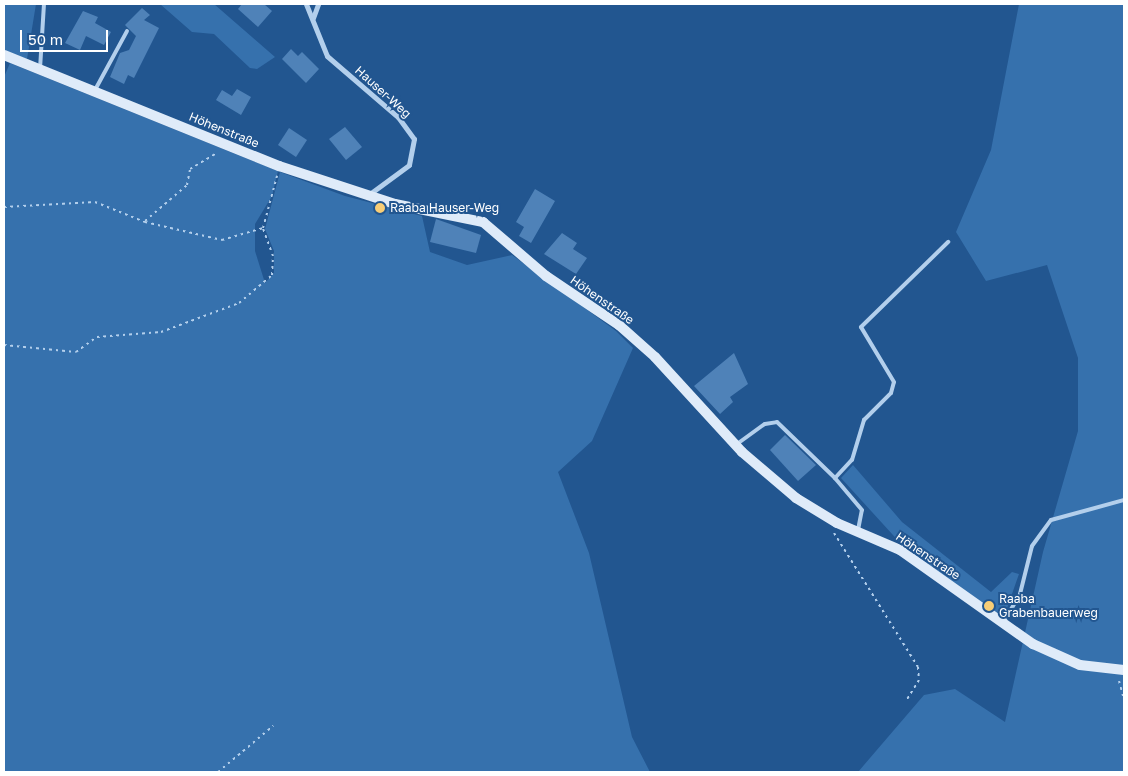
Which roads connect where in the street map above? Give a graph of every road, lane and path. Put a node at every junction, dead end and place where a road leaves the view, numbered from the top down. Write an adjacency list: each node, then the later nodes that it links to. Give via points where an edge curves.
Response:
1 (44, 4): 7 (lane)
2 (306, 4): 4 (street, Hauser-Weg)
3 (318, 4): 4 (street)
4 (313, 18): 11 (street, Hauser-Weg, via 327,56 398,118 414,140 409,165)
5 (127, 31): 8 (lane)
6 (4, 55): 7 (street, Höhenstraße)
7 (40, 69): 8 (street, Höhenstraße)
8 (95, 91): 9 (street, Höhenstraße)
9 (229, 145): 10 (street, Höhenstraße); 13 (path, via 190,169 187,185)
10 (279, 166): 11 (street, Höhenstraße); 14 (path)
11 (367, 196): 17 (street, Höhenstraße, via 474,218 492,227 546,276 648,350)
12 (4, 207): 13 (path, via 95,202)
13 (144, 222): 14 (path, via 222,240)
14 (263, 228): 16 (path, via 273,256 272,275 239,303 161,332 97,338 76,352)
15 (948, 242): 18 (lane, via 861,327 864,339 893,376 893,389 867,415 852,460)
16 (4, 345)
17 (736, 445): 18 (lane, via 764,424 777,422); 20 (street, Höhenstraße, via 790,494)
18 (835, 478): 21 (lane, via 862,510)
19 (1124, 500): 22 (lane, via 1051,520 1032,546 1020,594)
20 (838, 523): 21 (street, Höhenstraße); 25 (path, via 836,542 918,666 919,680)
21 (858, 531): 22 (street, Höhenstraße, via 918,562)
22 (1002, 626): 23 (street, Höhenstraße, via 1058,657)
23 (1120, 670): 24 (path)
24 (1124, 700)
25 (906, 701)
26 (273, 726): 27 (path)
27 (218, 772)

